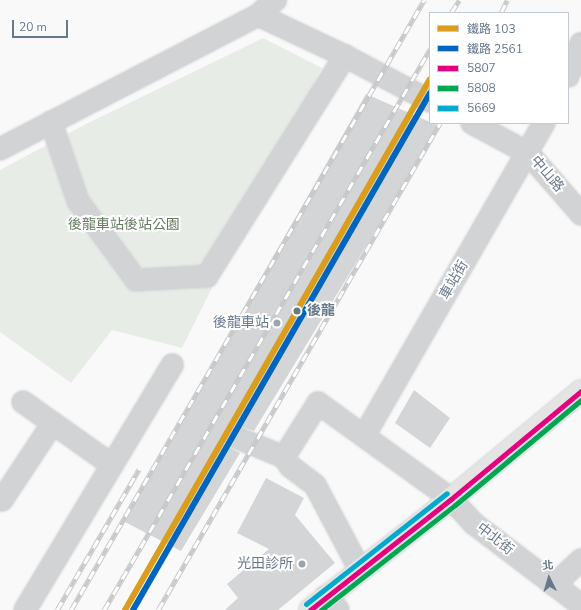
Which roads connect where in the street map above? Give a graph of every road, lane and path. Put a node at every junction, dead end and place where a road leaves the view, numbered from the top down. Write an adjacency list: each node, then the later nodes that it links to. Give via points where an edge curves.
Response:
1 (275, 0): 2 (street)
2 (258, 15): 4 (street); 7 (street)
3 (581, 43): 5 (street)
4 (345, 56): 6 (street); 7 (street, via 207,276 136,280 78,201)
5 (569, 73)
6 (429, 100)
7 (51, 122): 10 (street)
8 (474, 124): 11 (street)
9 (543, 124): 11 (street, 車站街)
10 (0, 149)
11 (528, 153): 12 (street, 中山路); 18 (street, 車站街)
12 (581, 214)
13 (172, 365): 20 (street)
14 (581, 391): 21 (main road)
15 (23, 402): 16 (street)
16 (52, 423): 20 (street); 22 (street)
17 (232, 436): 19 (street)
18 (364, 436): 19 (street, via 318,403); 21 (street)
19 (284, 457): 24 (street, via 290,466 314,485)
20 (112, 465): 28 (street)
21 (451, 499): 24 (main road); 25 (street, 中北街, via 473,523)
22 (2, 500)
23 (581, 560): 25 (street)
24 (360, 570): 26 (main road)
25 (554, 585): 27 (street, 中北街)
26 (332, 603): 29 (main road)
27 (581, 605)
28 (25, 610)
29 (310, 610)

